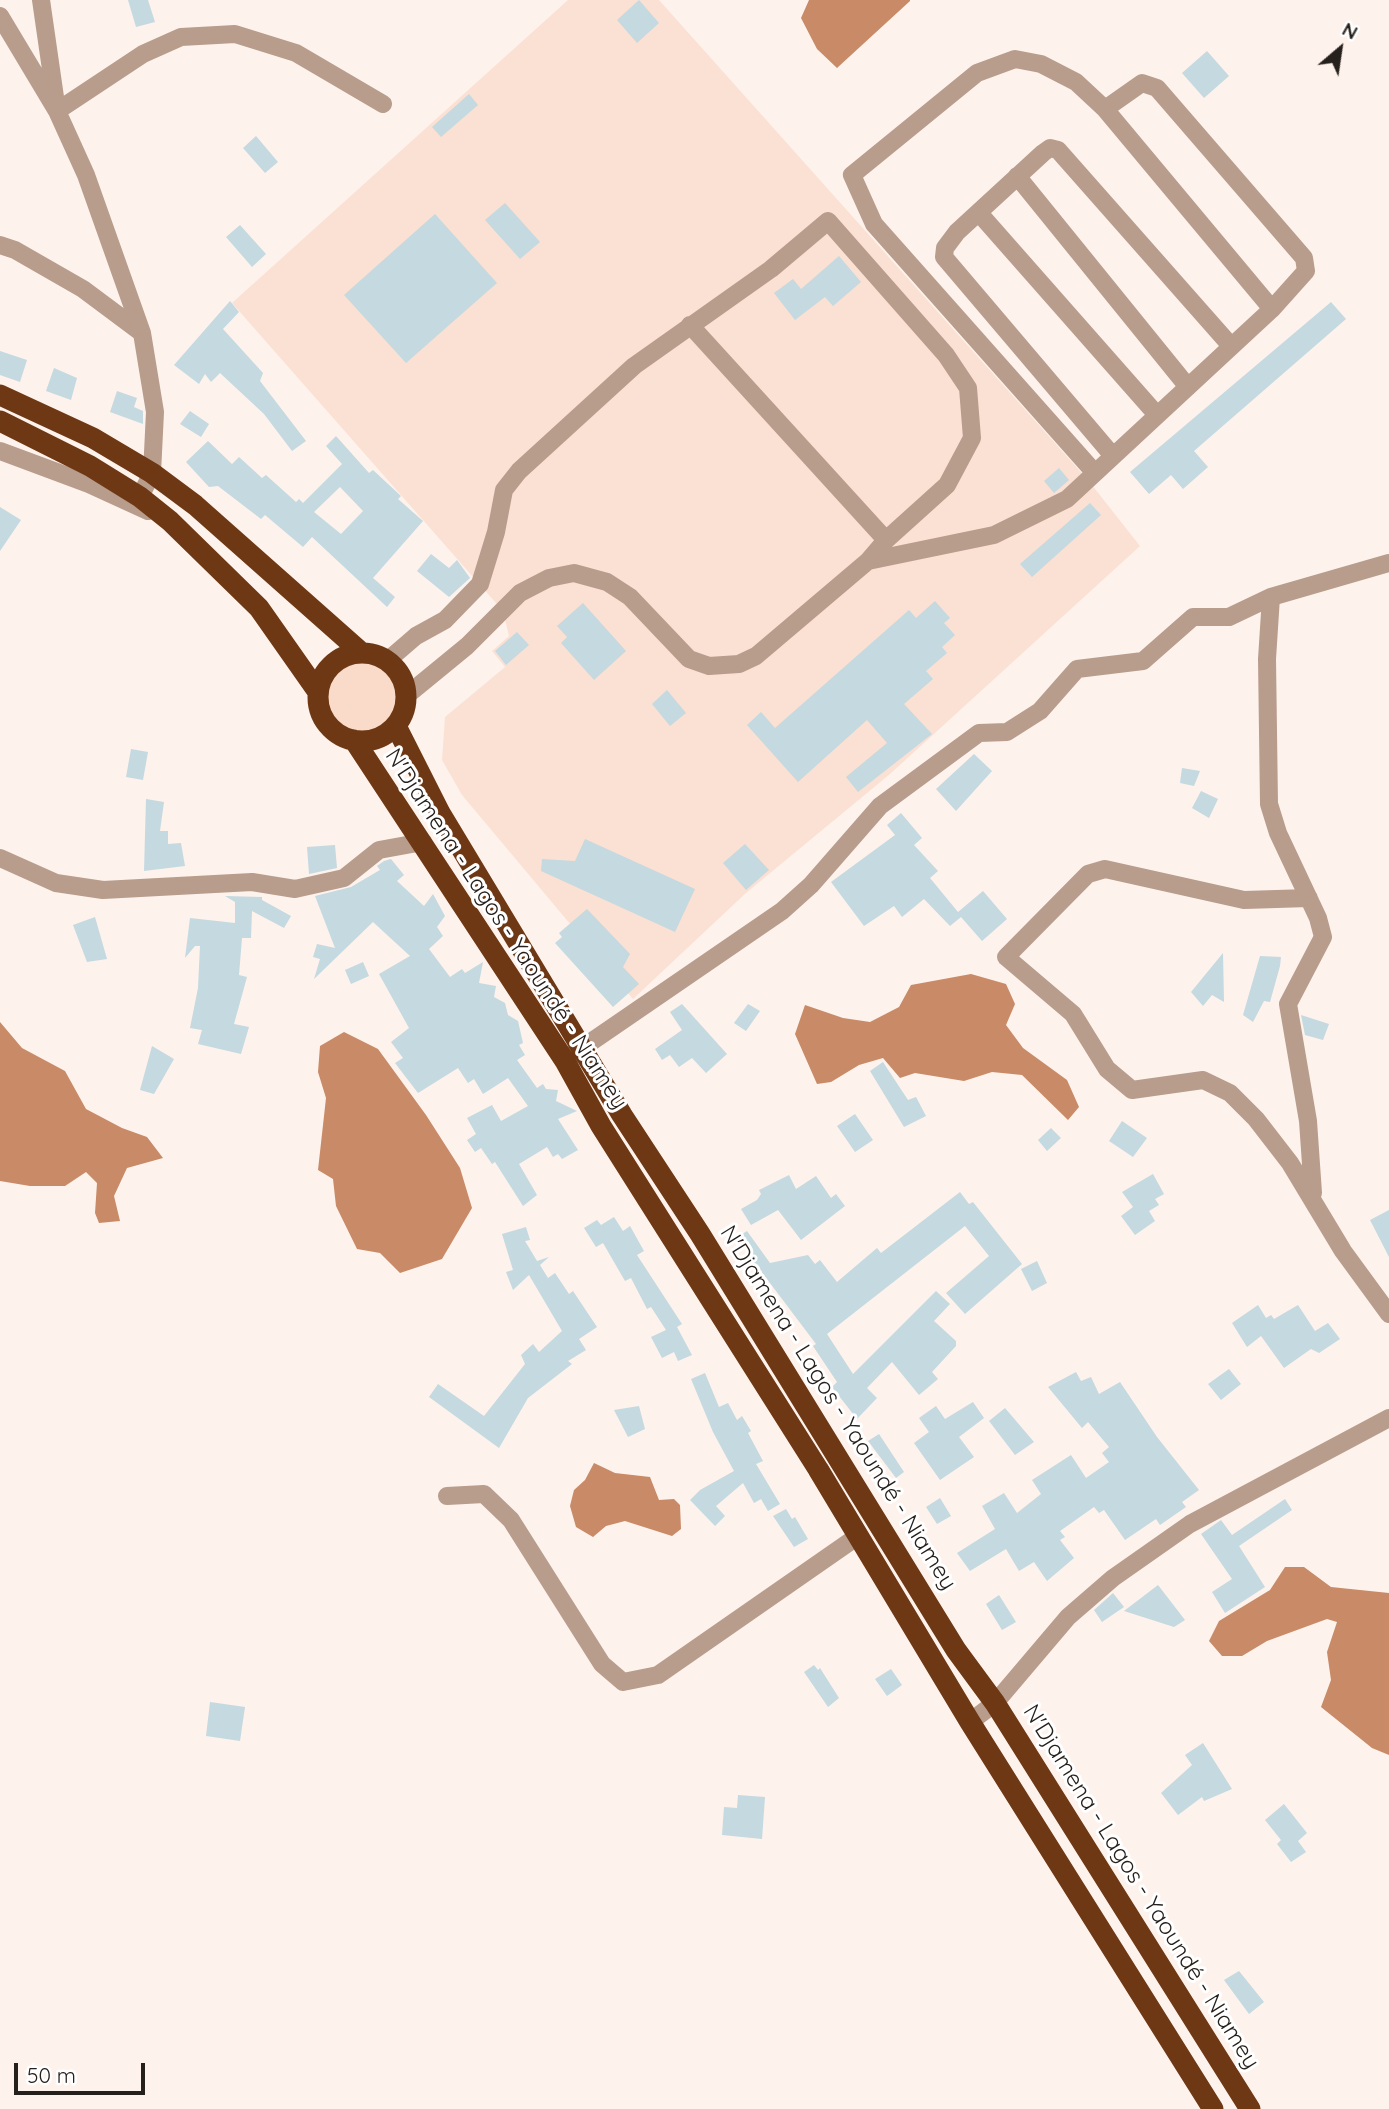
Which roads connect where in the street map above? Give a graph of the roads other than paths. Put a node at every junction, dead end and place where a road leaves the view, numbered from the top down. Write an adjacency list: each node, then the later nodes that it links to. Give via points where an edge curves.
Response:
1 (41, 0): 5 (street)
2 (0, 16): 5 (street)
3 (383, 104): 5 (street, via 296,52 235,34 181,37 143,54)
4 (1105, 109): 9 (street); 9 (street, via 1142,83 1157,88 1304,258 1306,271); 20 (street, via 1076,82 1041,64 1015,59 977,73 852,175 874,224)
5 (57, 111): 11 (street, via 86,175)
6 (1017, 176): 7 (street); 12 (street, via 1043,153 1058,150); 13 (street)
7 (979, 213): 15 (street); 18 (street, via 957,232 944,257)
8 (0, 245): 11 (street, via 83,289)
9 (1272, 309): 12 (street)
10 (690, 325): 23 (street); 23 (street, via 771,269 828,222 946,355 968,387 972,438 962,460 947,485); 28 (street, via 634,366 519,471 504,490 480,584 445,620 416,636)
11 (142, 333): 19 (street, via 155,411)
12 (1231, 346): 13 (street)
13 (1188, 387): 15 (street)
14 (0, 395): 19 (highway, via 93,438)
15 (1157, 415): 18 (street)
16 (0, 421): 21 (highway)
17 (0, 451): 22 (street)
18 (1113, 456): 20 (street)
19 (152, 473): 21 (street); 27 (highway, via 195,505)
20 (1095, 473): 24 (street, via 1067,499 994,535)
21 (140, 497): 22 (highway)
22 (170, 521): 29 (highway, via 259,608)
23 (886, 540): 24 (street)
24 (868, 561): 30 (street, via 756,656 739,664 709,666 689,659 630,597 607,582 574,573 549,578 520,593 467,646)
25 (1389, 563): 26 (street)
26 (1271, 597): 35 (street, via 1269,804); 36 (street, via 1229,617 1194,617 1143,661 1077,669 1040,711 1007,732 979,733 880,806 782,911)
27 (362, 653): 28 (highway); 29 (highway, via 349,655 328,669)
28 (387, 661): 30 (highway, via 404,682)
29 (318, 692): 32 (highway, via 323,718 331,728)
30 (406, 696): 31 (highway)
31 (396, 726): 32 (highway, via 377,738); 36 (highway, N'Djamena - Lagos - Yaoundé - Niamey, via 440,813)
32 (354, 740): 33 (highway, N'Djamena - Lagos - Yaoundé - Niamey)
33 (423, 842): 34 (street, via 379,850 344,877 295,889 252,882 103,890 56,883); 37 (highway, N'Djamena - Lagos - Yaoundé - Niamey)
34 (0, 858)
35 (1309, 898): 38 (street, via 1323,937 1287,1004 1308,1121); 38 (street, via 1244,900 1105,869 1088,874 1006,957 1073,1014 1107,1069 1132,1090 1203,1080 1230,1093 1256,1119)
36 (582, 1048): 37 (street); 43 (highway, N'Djamena - Lagos - Yaoundé - Niamey, via 956,1650)
37 (565, 1061): 42 (highway, N'Djamena - Lagos - Yaoundé - Niamey)
38 (1314, 1200): 39 (street, via 1343,1251)
39 (1389, 1314)
40 (1389, 1418): 43 (street, via 1190,1524 1113,1578 1068,1617)
41 (447, 1496): 42 (street, via 484,1494 511,1520 602,1664 623,1682 658,1675)
42 (858, 1536): 44 (highway, N'Djamena - Lagos - Yaoundé - Niamey)
43 (995, 1703): 44 (street); 46 (highway, N'Djamena - Lagos - Yaoundé - Niamey)
44 (970, 1722): 45 (highway, N'Djamena - Lagos - Yaoundé - Niamey)
45 (1206, 2105)
46 (1250, 2109)

